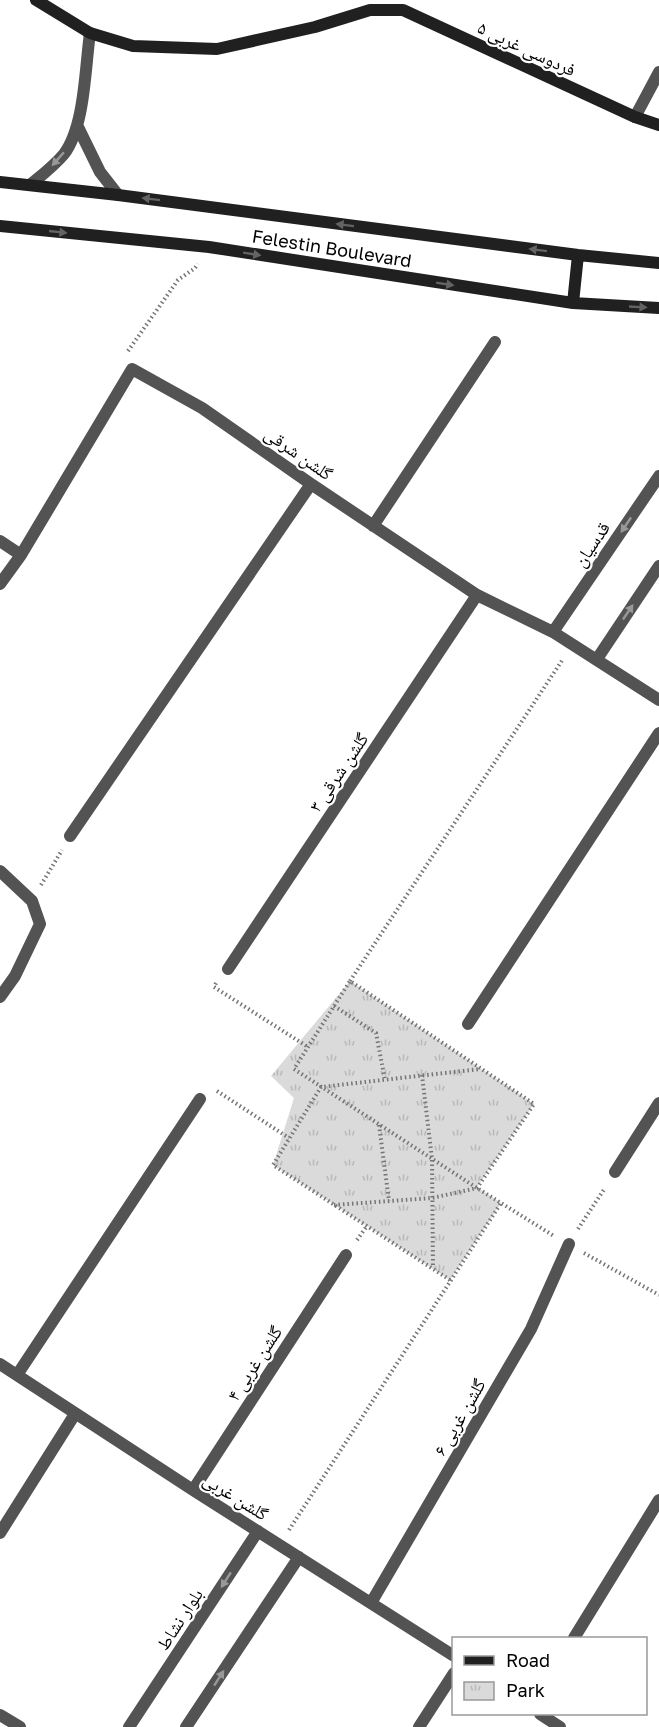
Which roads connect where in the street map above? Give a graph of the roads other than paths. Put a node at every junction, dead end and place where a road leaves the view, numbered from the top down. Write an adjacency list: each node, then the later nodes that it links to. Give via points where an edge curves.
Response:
1 (36, 0): 2 (main road, فردوسی غربی ۵)
2 (90, 33): 4 (main road, فردوسی غربی ۵, via 133,46 217,49 370,10 403,10); 6 (street)
3 (659, 72): 4 (street)
4 (635, 117): 5 (main road, فردوسی غربی ۵)
5 (659, 125)
6 (78, 126): 8 (street, one-way to 8, via 65,152); 9 (street, via 100,172)
7 (0, 182): 8 (main road, Felestin Boulevard)
8 (30, 185): 9 (main road, Felestin Boulevard)
9 (117, 195): 11 (main road, Felestin Boulevard, one-way to 9)
10 (0, 226): 13 (main road, Felestin Boulevard, one-way to 13, via 209,247)
11 (578, 255): 12 (main road, Felestin Boulevard); 13 (main road)
12 (659, 263)
13 (573, 303): 14 (main road, Felestin Boulevard, one-way to 14)
14 (659, 308)
15 (495, 342): 18 (street)
16 (659, 476): 24 (street, قدسیان, one-way to 24)
17 (311, 484): 18 (street, گلشن شرقی); 20 (street, گلشن شرقی, via 202,408 132,369); 28 (street)
18 (373, 526): 23 (street, گلشن شرقی)
19 (0, 541): 20 (street)
20 (21, 555): 22 (street)
21 (659, 566): 25 (street, one-way to 21)
22 (0, 584)
23 (477, 595): 24 (street, گلشن شرقی); 30 (street, گلشن شرقی ۳)
24 (553, 632): 25 (street, گلشن شرقی)
25 (597, 659): 26 (street, گلشن شرقی)
26 (659, 700)
27 (659, 733): 32 (street)
28 (70, 836)
29 (0, 871): 31 (street, via 32,901 40,924 15,976)
30 (228, 969)
31 (0, 997)
32 (468, 1024)
33 (200, 1099): 39 (street)
34 (659, 1103): 35 (street)
35 (615, 1172)
36 (569, 1244): 46 (street, گلشن غربی ۶, via 531,1329)
37 (346, 1256): 41 (street, گلشن غربی ۴)
38 (0, 1364): 39 (street, گلشن غربی)
39 (17, 1375): 40 (street, گلشن غربی)
40 (75, 1413): 41 (street, گلشن غربی); 44 (street)
41 (193, 1490): 43 (street, گلشن غربی)
42 (659, 1500): 47 (street)
43 (258, 1531): 45 (street, گلشن غربی); 53 (street, بلوار نشاط, one-way to 53)
44 (0, 1533)
45 (299, 1557): 46 (street, گلشن غربی); 54 (street, one-way to 45)
46 (371, 1604): 48 (street, گلشن غربی)
47 (575, 1637)
48 (452, 1655)
49 (452, 1675): 55 (street)
50 (0, 1715): 52 (street)
51 (543, 1715): 56 (street)
52 (20, 1727)
53 (129, 1727)
54 (186, 1727)
55 (419, 1727)
56 (560, 1727)

